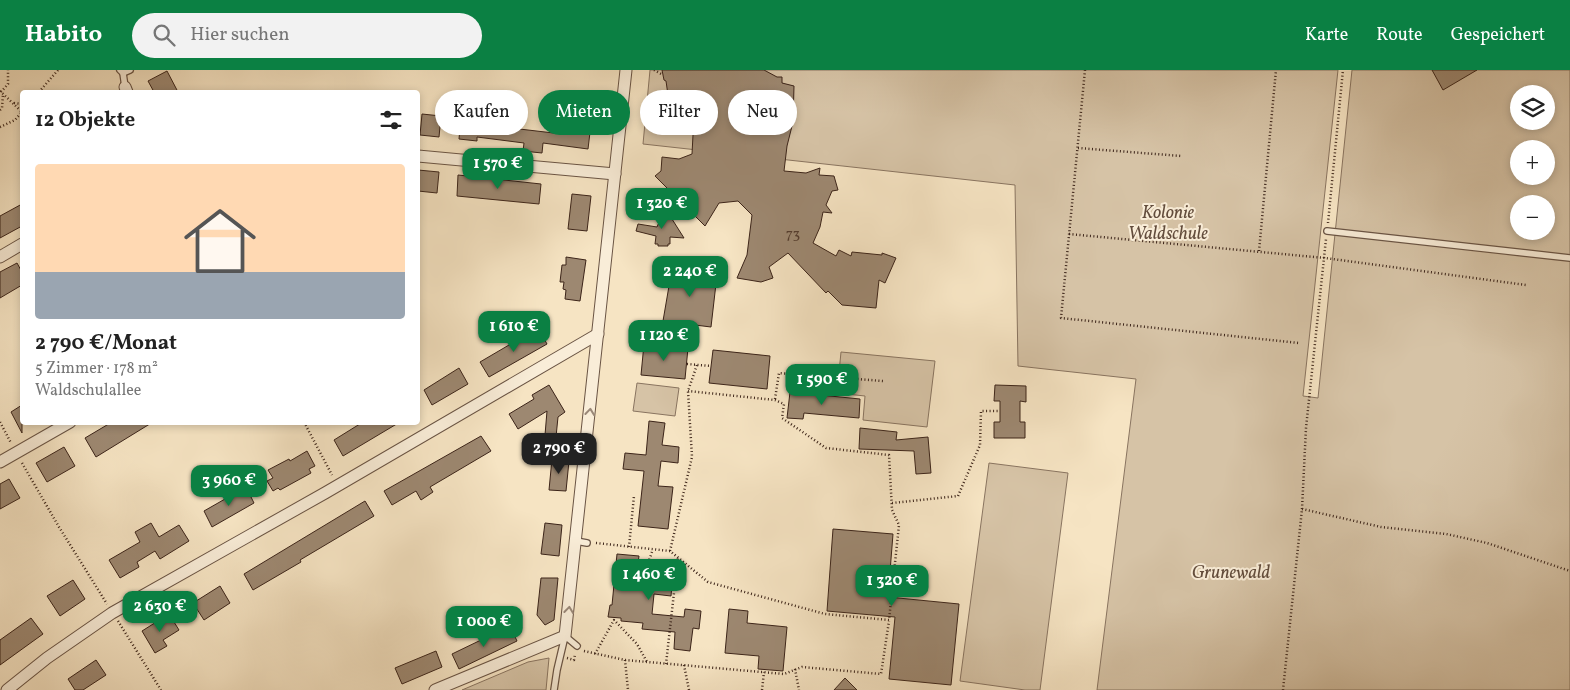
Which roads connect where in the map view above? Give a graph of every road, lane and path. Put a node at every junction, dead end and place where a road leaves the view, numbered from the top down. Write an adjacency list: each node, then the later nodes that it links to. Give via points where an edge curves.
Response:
1 (8, 70): 13 (path, via 8,84)
2 (58, 70): 11 (path)
3 (130, 70): 9 (lane)
4 (626, 70): 23 (street)
5 (654, 70): 10 (path)
6 (1085, 70): 20 (path)
7 (1276, 70): 27 (path)
8 (1344, 70): 24 (path)
9 (121, 72): 12 (lane)
10 (663, 75)
11 (41, 90)
12 (126, 90)
13 (1, 92): 14 (path); 16 (path)
14 (13, 103): 15 (path); 17 (path)
15 (20, 104)
16 (0, 110)
17 (20, 110)
18 (20, 115): 19 (path)
19 (0, 127)
20 (1078, 148): 22 (path); 25 (path)
21 (420, 156): 23 (street)
22 (1181, 156)
23 (615, 174): 32 (street)
24 (1327, 231): 29 (path); 30 (lane)
25 (1069, 234): 27 (path); 33 (path, via 1061,318)
26 (20, 245): 28 (street)
27 (1259, 251): 29 (path)
28 (0, 256)
29 (1325, 258): 31 (path); 49 (path, via 1306,428)
30 (1570, 258)
31 (1526, 285)
32 (598, 334): 46 (street); 50 (street, one-way to 32)
33 (1299, 343)
34 (687, 364): 35 (path)
35 (697, 365): 36 (path); 38 (path)
36 (711, 366)
37 (883, 381): 39 (path, via 779,373)
38 (688, 391): 39 (path); 53 (path, via 692,457)
39 (775, 400): 48 (path, via 784,404 782,418 826,448 889,455)
40 (1000, 411): 48 (path, via 982,410 980,445 958,496)
41 (0, 422): 44 (path)
42 (65, 425): 44 (street)
43 (306, 425): 46 (path)
44 (17, 453): 45 (street); 57 (path)
45 (0, 462)
46 (338, 485): 57 (street)
47 (634, 496): 51 (path)
48 (892, 503): 58 (path, via 899,525)
49 (1302, 509): 55 (path, via 1381,528 1446,534 1487,543); 76 (path)
50 (582, 542): 51 (path); 59 (street, one-way to 50)
51 (629, 547): 53 (path)
52 (652, 552): 56 (path, via 646,569)
53 (670, 552): 54 (path)
54 (678, 557): 56 (path); 58 (path, via 708,582 825,614)
55 (1570, 571)
56 (676, 572): 64 (path)
57 (112, 613): 68 (street); 69 (path)
58 (890, 620): 66 (path, via 881,674 802,667)
59 (565, 636): 60 (lane); 70 (street); 71 (lane)
60 (577, 646): 61 (path)
61 (595, 654): 62 (path); 63 (path, via 614,620)
62 (625, 660): 63 (path); 72 (path)
63 (647, 662): 64 (path)
64 (666, 664): 65 (path)
65 (684, 665): 67 (path); 73 (path)
66 (795, 670): 67 (path, via 784,674); 75 (path)
67 (764, 672): 74 (path)
68 (7, 690)
69 (161, 690)
70 (435, 690)
71 (554, 690)
72 (628, 690)
73 (689, 690)
74 (762, 690)
75 (799, 690)
76 (1283, 690)

